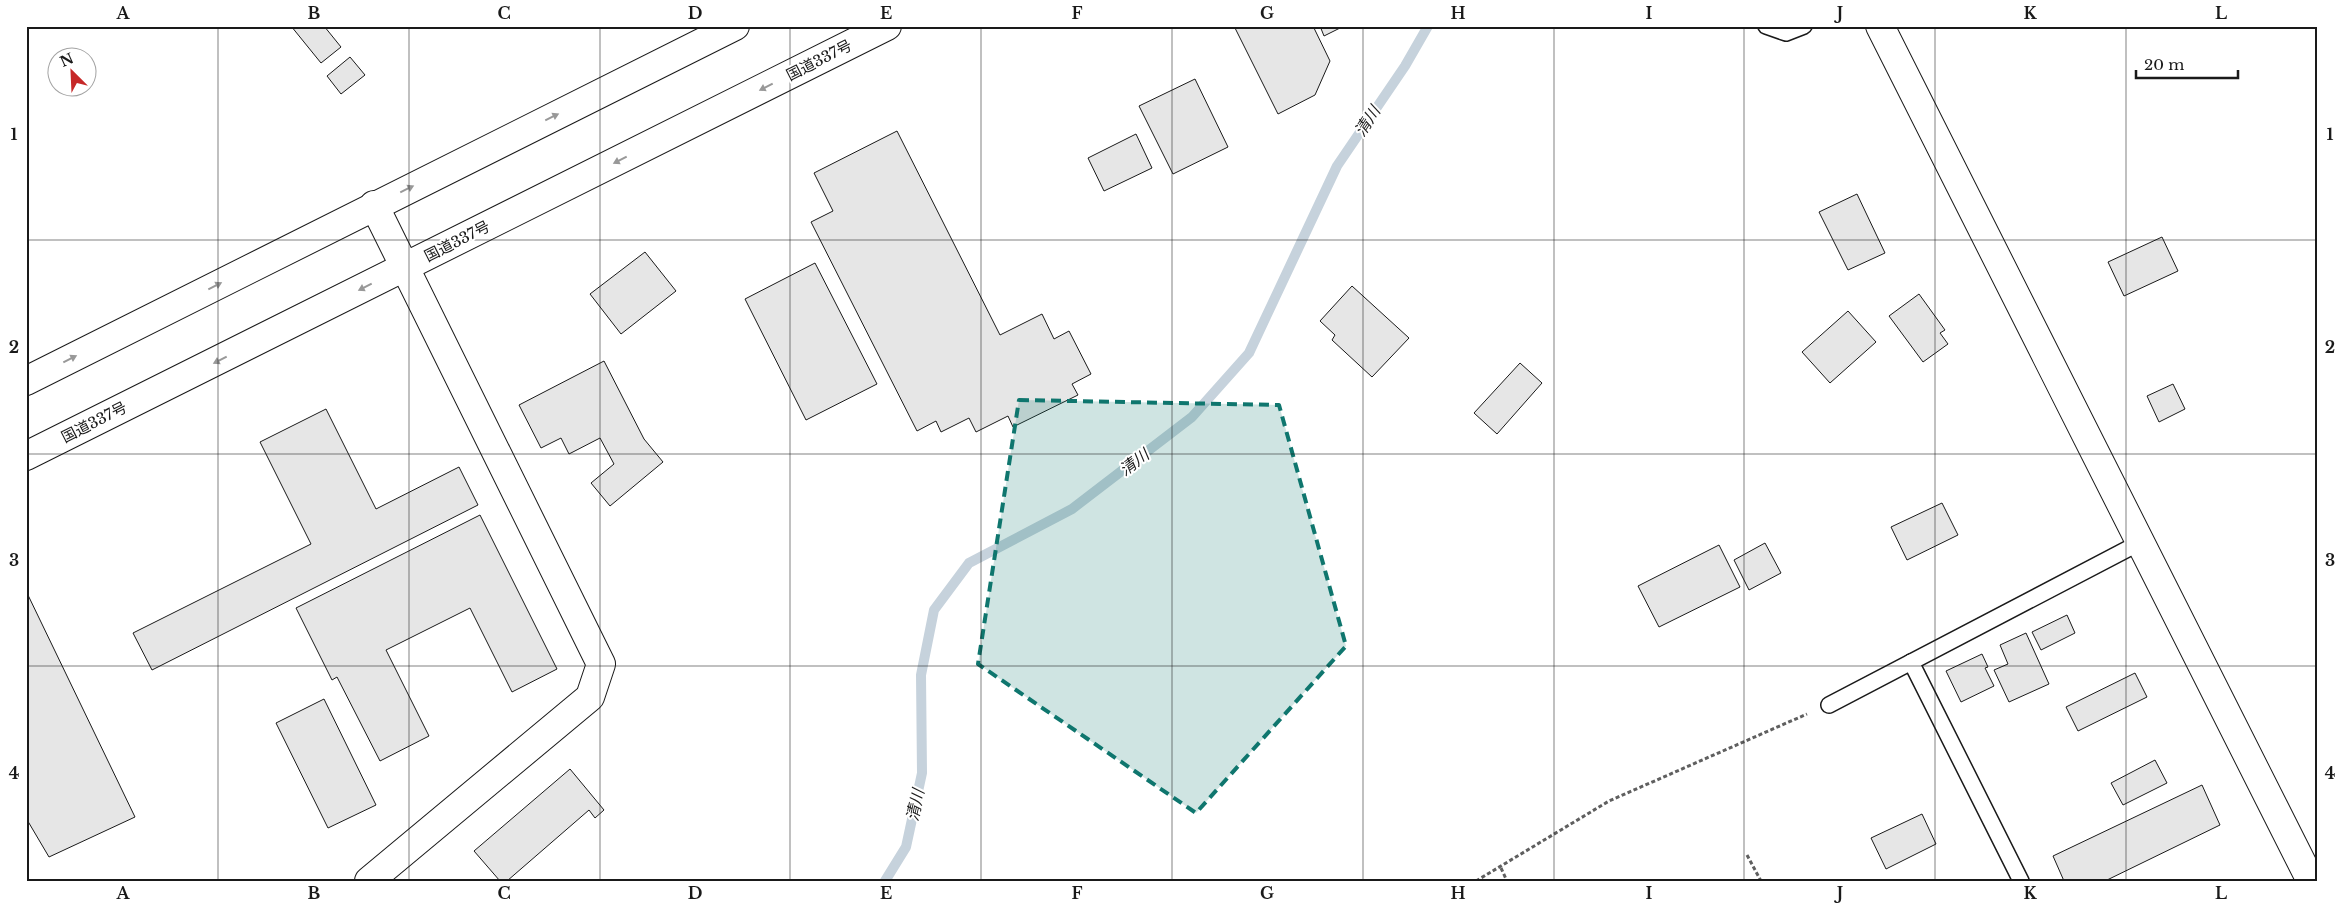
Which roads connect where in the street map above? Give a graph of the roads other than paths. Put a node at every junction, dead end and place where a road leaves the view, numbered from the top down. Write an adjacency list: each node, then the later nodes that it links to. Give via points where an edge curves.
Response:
1 (735, 26): 6 (main road, one-way to 1)
2 (887, 26): 7 (main road, 国道337号, one-way to 7)
3 (1766, 26): 4 (lane, via 1786,33)
4 (1804, 26)
5 (1880, 26): 10 (main road)
6 (374, 205): 7 (main road); 8 (main road, one-way to 6)
7 (404, 268): 9 (main road, 国道337号, one-way to 9); 13 (main road, via 601,664 590,697)
8 (26, 381)
9 (26, 456)
10 (2140, 543): 11 (lane); 15 (main road)
11 (1911, 662): 12 (lane); 14 (lane)
12 (1829, 705)
13 (369, 881)
14 (2021, 881)
15 (2311, 881)

